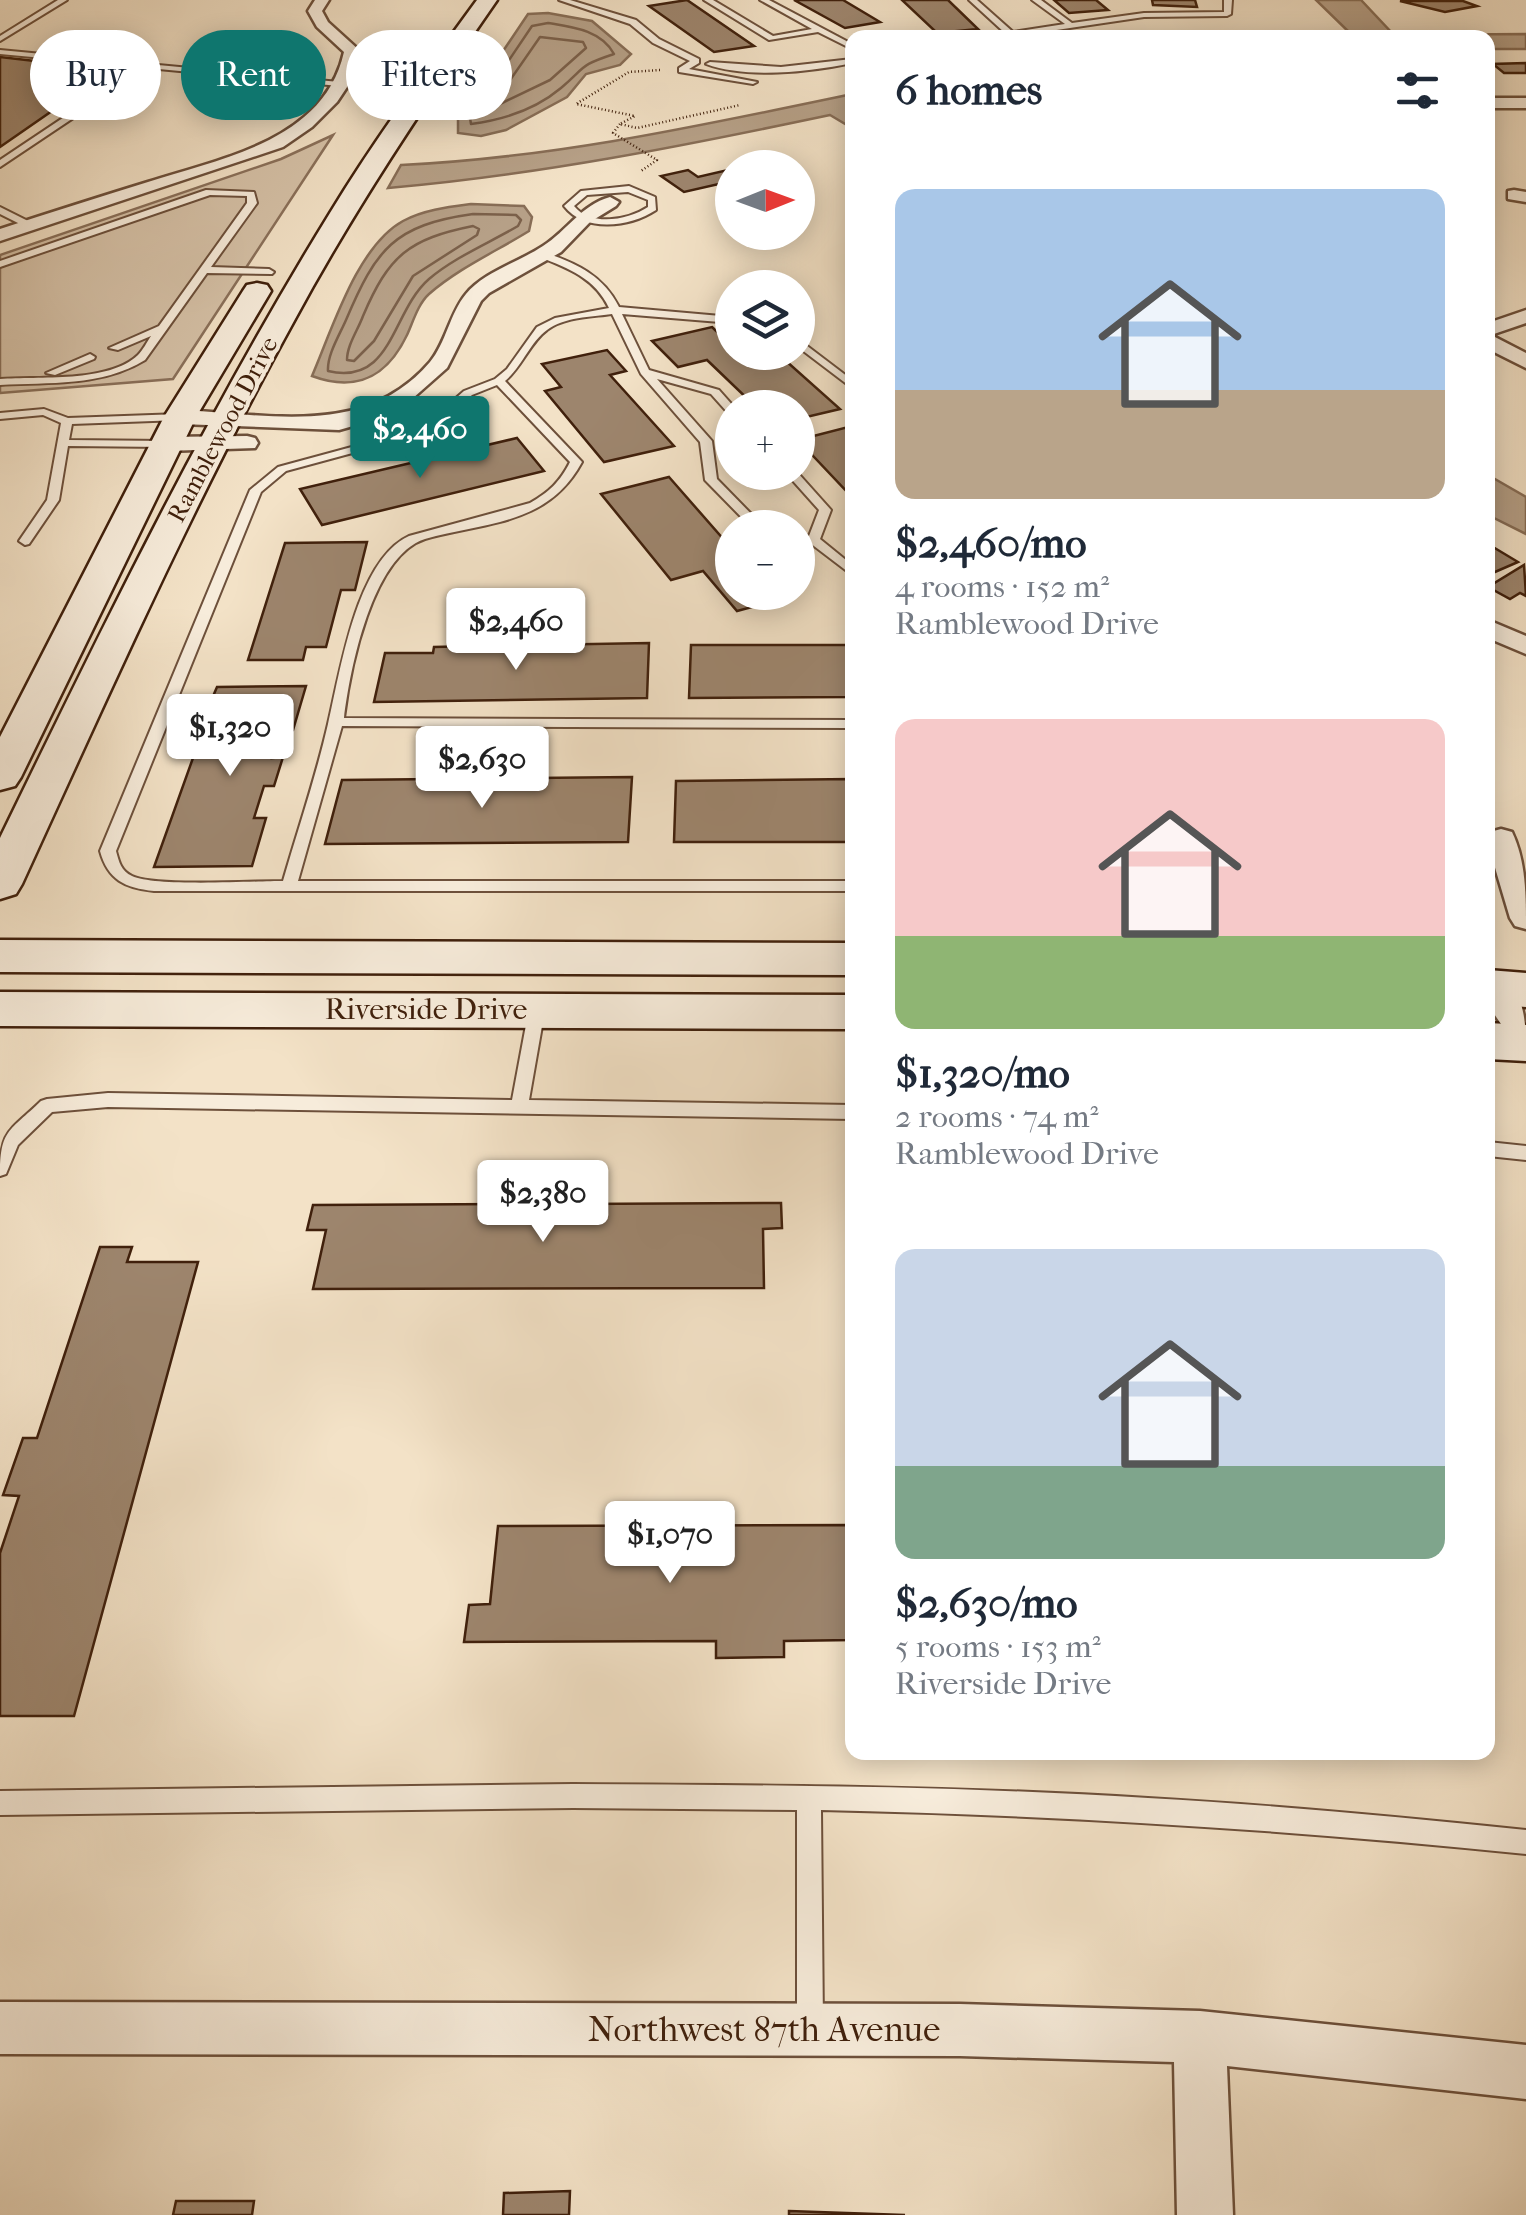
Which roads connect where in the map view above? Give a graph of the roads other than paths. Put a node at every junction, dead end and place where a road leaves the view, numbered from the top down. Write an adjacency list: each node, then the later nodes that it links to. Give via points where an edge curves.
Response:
1 (63, 0): 14 (lane)
2 (322, 0): 27 (street, via 316,11 322,24 352,51)
3 (487, 0): 63 (street, Ramblewood Drive, via 352,193)
4 (563, 0): 11 (lane)
5 (603, 0): 11 (lane)
6 (708, 0): 15 (lane, via 772,38)
7 (764, 0): 15 (lane)
8 (973, 0): 16 (lane)
9 (1036, 0): 12 (lane)
10 (1228, 0): 12 (lane, via 1226,14)
11 (609, 12): 23 (lane)
12 (1069, 24): 17 (lane)
13 (0, 26): 14 (lane)
14 (18, 28): 18 (lane)
15 (817, 30): 19 (lane)
16 (1007, 30)
17 (1030, 30)
18 (0, 39)
19 (845, 44)
20 (0, 52): 21 (lane)
21 (30, 55)
22 (845, 61): 23 (lane)
23 (701, 62): 24 (lane, via 750,75); 26 (lane, via 682,70)
24 (845, 62)
25 (161, 68): 27 (lane)
26 (753, 82)
27 (338, 84): 35 (street, via 310,123 262,151)
28 (1526, 103): 29 (street)
29 (1495, 104)
30 (66, 120): 31 (lane)
31 (0, 164)
32 (610, 202): 34 (street)
33 (0, 210): 35 (lane)
34 (584, 218): 34 (lane, via 630,220 654,204 629,189 594,190 570,206); 38 (street)
35 (29, 225): 36 (street)
36 (0, 235)
37 (287, 241): 41 (street, Ramblewood Drive)
38 (543, 255): 42 (lane, via 592,276); 63 (street, via 482,289 440,364 387,409 315,436)
39 (0, 264): 40 (lane, via 209,192 251,194 252,203)
40 (202, 270): 41 (lane); 46 (lane)
41 (268, 272): 62 (street, Ramblewood Drive)
42 (615, 310): 44 (lane); 54 (lane); 57 (lane, via 541,329)
43 (1526, 316): 45 (street)
44 (715, 319)
45 (1495, 327)
46 (161, 328): 48 (lane); 55 (lane, via 130,366)
47 (1495, 346): 51 (street)
48 (114, 348)
49 (815, 355): 53 (lane)
50 (90, 357): 55 (lane)
51 (1526, 362)
52 (845, 365): 53 (lane)
53 (832, 368): 56 (lane)
54 (645, 372): 59 (lane); 66 (lane, via 706,442 711,480)
55 (36, 379): 58 (lane)
56 (845, 379)
57 (499, 381): 73 (lane, via 576,462 570,480 518,514 405,542 376,580 339,692); 78 (lane, via 468,393 412,434 282,469 256,490 108,851 112,871 127,883)
58 (0, 382)
59 (715, 392)
60 (0, 416): 61 (lane, via 44,412)
61 (67, 421): 62 (lane); 64 (lane)
62 (173, 430): 63 (street); 64 (lane); 75 (street, Ramblewood Drive)
63 (217, 431): 77 (street, Ramblewood Drive)
64 (63, 443): 68 (lane, via 53,500)
65 (807, 490): 67 (lane, via 825,510)
66 (741, 510)
67 (815, 537)
68 (25, 541)
69 (815, 541): 70 (lane)
70 (845, 565)
71 (1495, 631): 72 (street)
72 (1526, 646)
73 (336, 722): 74 (lane); 78 (lane)
74 (845, 724)
75 (0, 777)
76 (1505, 839): 80 (street)
77 (0, 884)
78 (288, 886): 79 (lane)
79 (845, 886)
80 (1526, 918)
81 (0, 956): 82 (street, Riverside Drive)
82 (845, 959)
83 (1495, 986): 84 (street)
84 (1526, 990)
85 (1495, 994): 89 (street)
86 (0, 1009): 87 (street, Riverside Drive)
87 (537, 1009): 88 (street, Riverside Drive); 92 (lane)
88 (845, 1012)
89 (1526, 1034)
90 (1495, 1041): 91 (street)
91 (1526, 1043)
92 (519, 1107): 93 (lane); 96 (lane, via 108,1100 47,1106 11,1141)
93 (845, 1112)
94 (1495, 1150): 95 (lane)
95 (1526, 1153)
96 (0, 1169)
97 (808, 1797): 98 (lane); 99 (lane, via 914,1797 1360,1824); 101 (lane)
98 (0, 1803)
99 (1526, 1842)
100 (0, 2028): 101 (street, Northwest 87th Avenue)
101 (810, 2030): 102 (street, Northwest 87th Avenue)
102 (1200, 2036): 103 (street, Northwest 87th Avenue); 104 (street)
103 (1526, 2072)
104 (1205, 2215)

